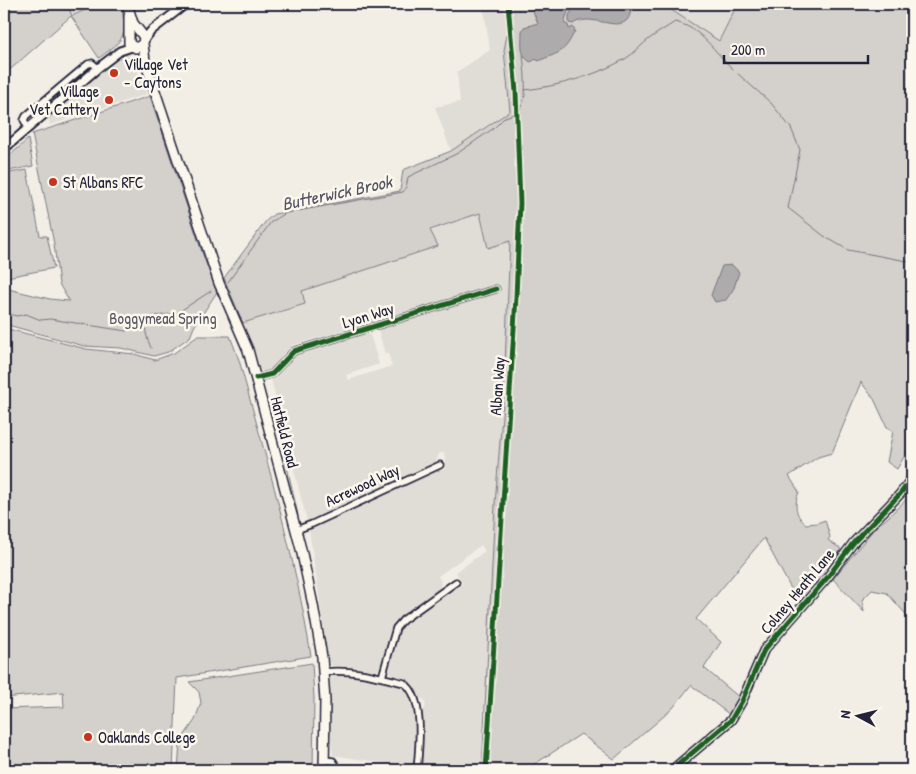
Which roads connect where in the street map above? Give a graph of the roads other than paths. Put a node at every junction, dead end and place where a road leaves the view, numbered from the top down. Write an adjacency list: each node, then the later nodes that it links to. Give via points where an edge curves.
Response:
1 (127, 4): 3 (main road, Hatfield Road)
2 (186, 4): 3 (street)
3 (136, 40): 4 (street); 8 (main road, Hatfield Road, via 219,283 244,338)
4 (98, 68): 5 (street); 5 (street, via 88,64 26,116 24,122)
5 (28, 128): 6 (street)
6 (4, 149)
7 (496, 289): 8 (street, Lyon Way, via 294,351 272,374)
8 (256, 378): 11 (main road, Hatfield Road)
9 (440, 465): 11 (street, Acrewood Way)
10 (912, 478): 19 (street, Colney Heath Lane, via 764,650 742,701 727,725)
11 (296, 530): 13 (main road, Hatfield Road)
12 (456, 582): 14 (street, via 396,628)
13 (324, 672): 14 (street, via 350,670); 15 (main road, Hatfield Road)
14 (382, 678): 18 (street, via 404,683 410,688 420,721)
15 (332, 761): 16 (main road, Hatfield Road); 17 (street)
16 (324, 770)
17 (339, 770)
18 (417, 770)
19 (672, 770)

